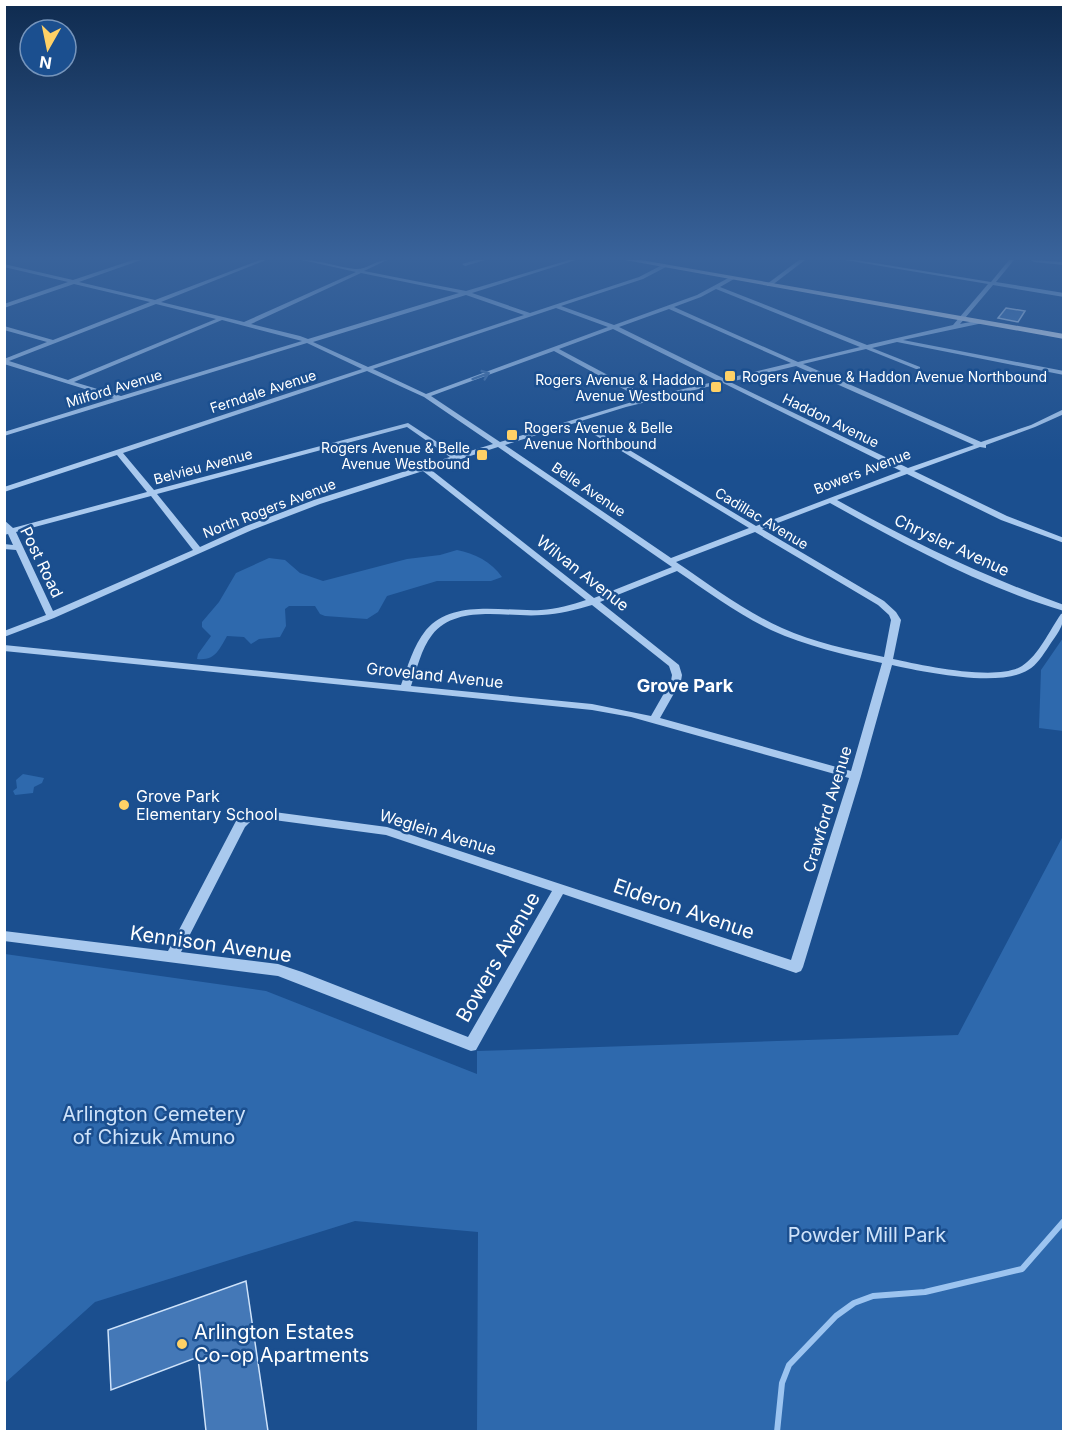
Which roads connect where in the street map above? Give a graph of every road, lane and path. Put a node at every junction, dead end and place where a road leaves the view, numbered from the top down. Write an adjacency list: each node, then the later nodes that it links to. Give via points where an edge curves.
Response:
1 (92, 327): 15 (street)
2 (201, 327): 24 (street)
3 (256, 327): 14 (street, Belle Avenue)
4 (353, 327): 14 (street, Milford Avenue)
5 (494, 327): 21 (street, Ferndale Avenue)
6 (613, 327): 17 (street); 23 (street, Haddon Avenue)
7 (714, 327): 19 (street)
8 (815, 327): 16 (street)
9 (951, 327): 13 (street, North Rogers Avenue)
10 (1009, 327): 12 (main road)
11 (4, 328): 15 (street)
12 (1064, 337)
13 (896, 340): 16 (street, North Rogers Avenue); 22 (street)
14 (308, 341): 21 (street, Belle Avenue); 26 (street, Milford Avenue)
15 (54, 342): 18 (street)
16 (867, 348): 19 (street, North Rogers Avenue); 20 (street)
17 (554, 349): 25 (street, one-way to 17); 27 (street)
18 (4, 362): 24 (street)
19 (797, 364): 23 (street, North Rogers Avenue); 32 (street)
20 (918, 368)
21 (368, 369): 25 (street, Belle Avenue); 33 (street, Ferndale Avenue)
22 (1064, 373)
23 (724, 381): 27 (street, North Rogers Avenue); 36 (street, Haddon Avenue)
24 (68, 382): 26 (street)
25 (426, 396): 31 (street, Belle Avenue)
26 (120, 398): 30 (street, Milford Avenue)
27 (646, 399): 29 (street, North Rogers Avenue)
28 (1064, 411): 32 (street, Bowers Avenue)
29 (575, 420): 31 (street, North Rogers Avenue); 41 (street, Cadillac Avenue)
30 (4, 434)
31 (499, 444): 34 (street, North Rogers Avenue); 47 (street, Belle Avenue)
32 (983, 446): 36 (street, Bowers Avenue)
33 (119, 452): 37 (street, Ferndale Avenue); 38 (street)
34 (456, 458): 35 (street, North Rogers Avenue); 38 (street, Belvieu Avenue, via 408,425)
35 (424, 468): 46 (street, North Rogers Avenue, via 294,510); 48 (street, Wilvan Avenue)
36 (908, 471): 39 (street, Bowers Avenue); 43 (street, Haddon Avenue, via 1004,518)
37 (4, 490)
38 (153, 494): 42 (street, Belvieu Avenue); 46 (street)
39 (831, 500): 41 (street, Bowers Avenue); 49 (street, Chrysler Avenue, via 928,553 1001,586)
40 (4, 522): 42 (street, Post Road)
41 (755, 530): 47 (street, Bowers Avenue); 54 (street, Cadillac Avenue, via 888,609 896,620)
42 (8, 532): 45 (street, Post Road)
43 (1064, 541)
44 (4, 546): 45 (street)
45 (18, 548): 50 (street, Post Road)
46 (199, 550): 50 (street, North Rogers Avenue)
47 (675, 564): 48 (street, Bowers Avenue); 54 (street, Belle Avenue, via 770,627)
48 (593, 600): 55 (street, Bowers Avenue, via 542,613 482,612 442,621 429,631); 56 (street, Wilvan Avenue, via 677,669 676,681)
49 (1064, 608)
50 (51, 616): 52 (street, North Rogers Avenue)
51 (1064, 616): 54 (street, Belle Avenue, via 1032,663 1004,675 981,676)
52 (4, 634)
53 (4, 648): 55 (street, Groveland Avenue)
54 (888, 660): 57 (street, Crawford Avenue)
55 (405, 687): 56 (street, Groveland Avenue, via 592,707)
56 (654, 720): 57 (street, Groveland Avenue)
57 (855, 776): 61 (street, Crawford Avenue)
58 (560, 888): 60 (street, Weglein Avenue, via 387,831 259,814 240,824); 61 (street, Elderon Avenue); 62 (street, Bowers Avenue)
59 (4, 936): 60 (street, Kennison Avenue)
60 (172, 956): 62 (street, Kennison Avenue, via 297,976)
61 (796, 967)
62 (471, 1045)

